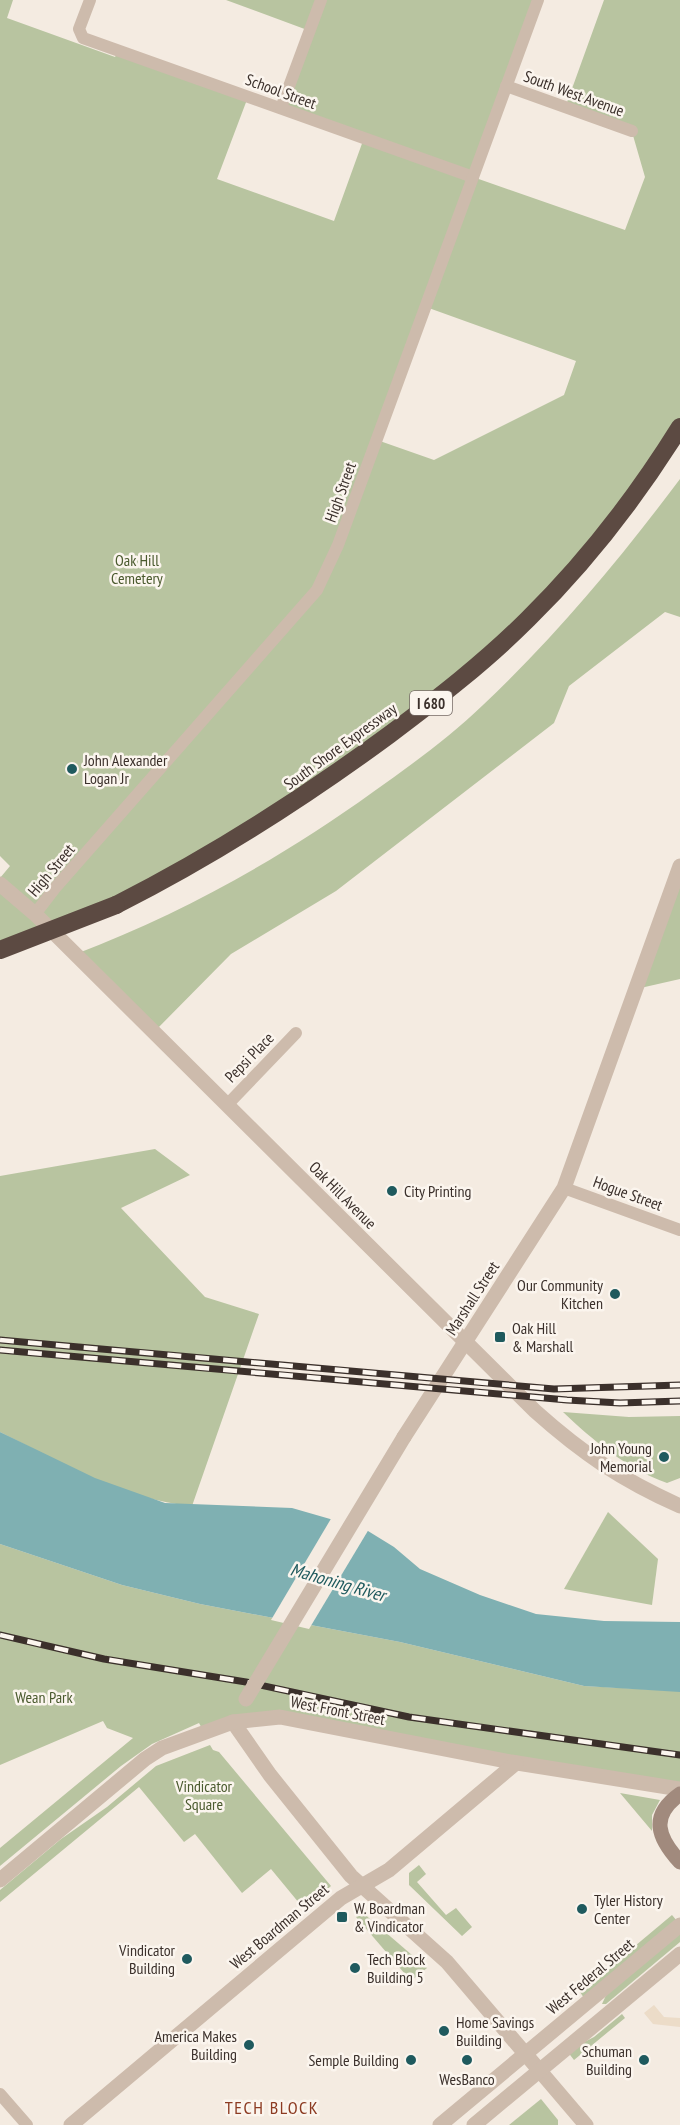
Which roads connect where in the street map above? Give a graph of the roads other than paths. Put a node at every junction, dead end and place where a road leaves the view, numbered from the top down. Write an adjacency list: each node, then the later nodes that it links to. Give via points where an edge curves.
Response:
1 (90, 0): 5 (street, School Street, via 79,34 83,38)
2 (321, 0): 5 (street)
3 (538, 0): 4 (street, High Street)
4 (506, 86): 6 (street, South West Avenue); 7 (street, High Street)
5 (281, 108): 7 (street, School Street)
6 (632, 131)
7 (473, 177): 11 (street, High Street, via 338,545 317,590)
8 (680, 428): 12 (highway, South Shore Expressway / I 680, bridge, via 591,550 528,619 426,707 289,806 224,847 116,905)
9 (680, 866): 15 (street, Marshall Street)
10 (0, 884): 11 (street, Oak Hill Avenue)
11 (35, 914): 14 (street, Oak Hill Avenue)
12 (0, 950)
13 (296, 1032): 14 (street, Pepsi Place)
14 (227, 1105): 17 (street, Oak Hill Avenue)
15 (564, 1188): 16 (street, Hogue Street); 17 (street, Marshall Street)
16 (680, 1230)
17 (465, 1342): 18 (street, Oak Hill Avenue, via 535,1412 590,1458); 19 (street, Marshall Street, bridge)
18 (680, 1506)
19 (233, 1722): 20 (street, West Front Street, via 280,1717); 24 (street, West Front Street, via 162,1748 145,1759); 25 (street)
20 (516, 1763): 21 (street, West Front Street); 25 (street, West Boardman Street, via 389,1870)
21 (680, 1789)
22 (680, 1794): 23 (main road, via 663,1812 659,1824 660,1836)
23 (680, 1862)
24 (0, 1880)
25 (360, 1885): 28 (street, via 447,1962); 32 (street, West Boardman Street)
26 (680, 1925): 28 (street, West Federal Street)
27 (680, 1954): 29 (street)
28 (526, 2054): 29 (street); 33 (street, West Federal Street)
29 (540, 2070): 34 (street); 35 (street)
30 (0, 2094): 31 (street)
31 (27, 2125)
32 (71, 2125)
33 (440, 2125)
34 (474, 2125)
35 (586, 2125)

